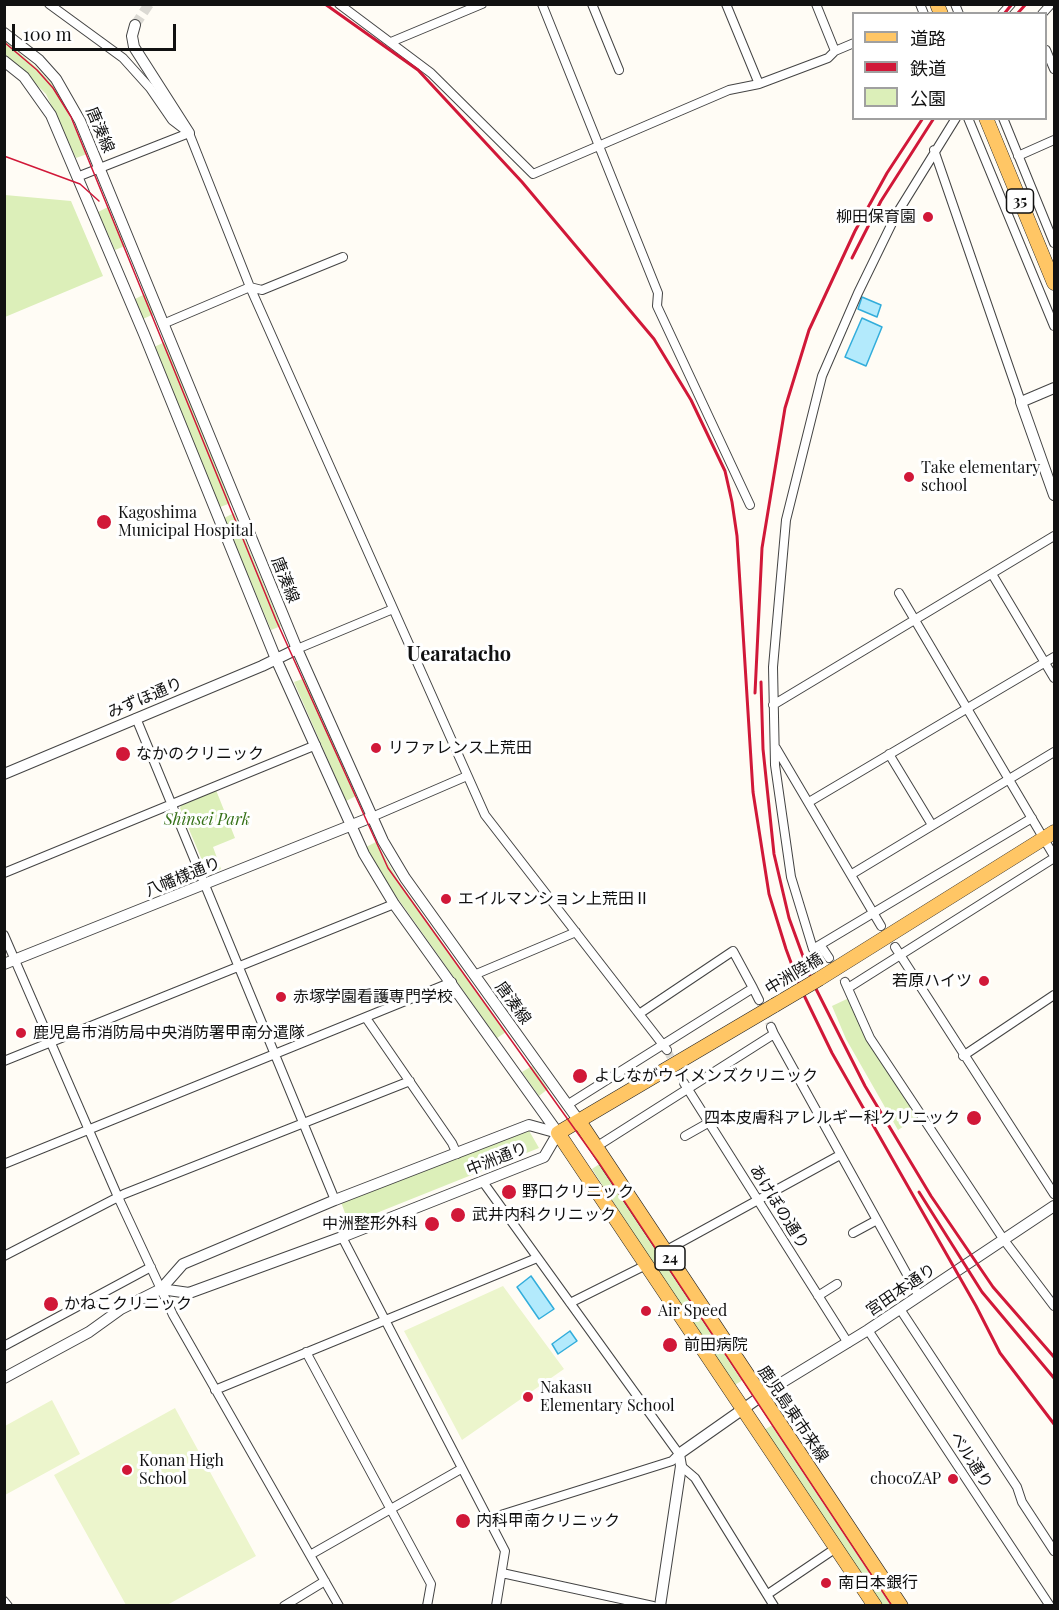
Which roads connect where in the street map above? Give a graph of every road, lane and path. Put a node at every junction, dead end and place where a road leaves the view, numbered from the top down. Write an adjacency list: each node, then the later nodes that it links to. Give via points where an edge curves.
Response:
1 (49, 4): 22 (street, via 123,58 172,120)
2 (339, 4): 10 (street)
3 (482, 4): 10 (street)
4 (542, 4): 24 (street)
5 (592, 4): 16 (street)
6 (726, 4): 17 (street)
7 (816, 4): 12 (street)
8 (135, 25): 22 (street, via 134,47)
9 (4, 33): 27 (street, 唐湊線, via 56,79 70,100)
10 (391, 42): 24 (street, via 431,73 533,174)
11 (852, 44): 12 (street)
12 (835, 51): 17 (street, via 828,58)
13 (1047, 52): 15 (street)
14 (4, 61): 28 (street, via 24,77 40,98)
15 (1054, 68)
16 (619, 70)
17 (759, 84): 24 (street, via 729,90)
18 (955, 120): 25 (street)
19 (969, 120): 34 (street)
20 (987, 120): 31 (main road, 35)
21 (1003, 120): 26 (street)
22 (189, 133): 27 (street); 32 (street)
23 (1054, 140): 26 (street)
24 (597, 144): 38 (street, via 658,293 657,306)
25 (934, 150): 36 (street); 49 (street, via 887,235 822,376 786,520 776,609)
26 (1018, 156): 29 (street)
27 (99, 166): 28 (street); 33 (street, 唐湊線)
28 (77, 177): 46 (street)
29 (1054, 243)
30 (343, 257): 32 (street, via 262,290)
31 (1054, 283)
32 (250, 287): 33 (street); 42 (street)
33 (163, 324): 44 (street, 唐湊線)
34 (1054, 326)
35 (1054, 388): 36 (street)
36 (1021, 402): 37 (street)
37 (1054, 495)
38 (750, 506)
39 (1054, 536): 40 (street)
40 (992, 574): 43 (street); 47 (street)
41 (899, 592): 43 (street)
42 (393, 609): 44 (street); 57 (street)
43 (916, 621): 49 (street); 50 (street)
44 (297, 649): 46 (street, みずほ通り); 61 (street, 唐湊線)
45 (1054, 657): 47 (street)
46 (276, 659): 51 (street, みずほ通り); 52 (street)
47 (1044, 661): 48 (street); 50 (street)
48 (1054, 678)
49 (773, 705): 53 (street)
50 (967, 708): 55 (street); 58 (street)
51 (136, 718): 56 (street, みずほ通り); 60 (street)
52 (316, 745): 60 (street); 64 (street)
53 (776, 748): 59 (street); 75 (street, via 781,824 791,877 813,949)
54 (1054, 752): 58 (street)
55 (890, 754): 59 (street); 63 (street)
56 (4, 774)
57 (467, 776): 61 (street); 73 (street, via 484,815)
58 (1009, 779): 62 (street); 63 (street)
59 (809, 802): 68 (street)
60 (172, 804): 67 (street); 69 (street)
61 (372, 817): 64 (street, 八幡様通り); 82 (street, 唐湊線, via 405,879)
62 (1032, 818): 65 (street); 71 (street)
63 (932, 825): 68 (street)
64 (351, 826): 69 (street, 八幡様通り); 70 (street)
65 (1049, 835): 66 (street); 97 (main road, 中洲陸橋, bridge, via 819,979)
66 (1054, 857): 77 (street)
67 (4, 873)
68 (852, 874): 71 (street)
69 (205, 884): 79 (street, 八幡様通り); 81 (street)
70 (394, 904): 81 (street); 83 (street)
71 (874, 913): 72 (street); 75 (street)
72 (881, 926)
73 (576, 933): 82 (street); 87 (street)
74 (4, 935): 79 (street)
75 (821, 946): 78 (street)
76 (895, 947): 77 (street)
77 (900, 956): 92 (street); 116 (street, via 847,985 870,1038)
78 (829, 958)
79 (16, 960): 80 (street, 八幡様通り); 89 (street)
80 (4, 964)
81 (237, 967): 89 (street); 91 (street)
82 (474, 975): 96 (street, 唐湊線)
83 (452, 982): 88 (street); 101 (street)
84 (753, 988): 86 (street); 87 (street, via 733,951); 90 (street)
85 (1054, 995): 92 (street)
86 (759, 1000)
87 (639, 1014): 90 (street)
88 (366, 1018): 91 (street); 94 (street)
89 (51, 1043): 93 (street); 100 (street)
90 (665, 1047): 96 (street)
91 (274, 1055): 98 (street); 100 (street)
92 (963, 1056): 108 (street)
93 (4, 1061)
94 (410, 1081): 98 (street); 104 (street)
95 (685, 1085): 99 (street, あけぼの通り); 103 (street); 105 (street, via 772,1030)
96 (567, 1104): 97 (street, 唐湊線)
97 (579, 1121): 101 (main road, 中洲陸橋); 103 (main road, 鹿児島東市来線 / 24)
98 (304, 1123): 109 (street); 110 (street)
99 (708, 1123): 102 (street); 111 (street, あけぼの通り)
100 (89, 1131): 106 (street); 109 (street)
101 (558, 1133): 104 (street, 中洲通り, via 529,1125); 107 (street, 中洲通り, via 544,1157); 120 (main road, 24)
102 (685, 1137)
103 (596, 1147): 117 (main road, 鹿児島東市来線 / 24)
104 (456, 1154): 110 (street, 中洲通り)
105 (840, 1155): 111 (street); 113 (street)
106 (4, 1164)
107 (483, 1182): 115 (street, 中洲通り); 119 (street)
108 (1054, 1194)
109 (118, 1197): 118 (street); 121 (street)
110 (335, 1200): 123 (street, 中洲通り, via 183,1264)
111 (756, 1200): 117 (street); 124 (street, あけぼの通り)
112 (1054, 1206): 116 (street, 宮田本通り)
113 (877, 1220): 114 (street); 125 (street)
114 (853, 1233)
115 (342, 1237): 123 (street, 中洲通り, via 189,1293); 129 (street)
116 (1004, 1240): 125 (street, 宮田本通り); 127 (street)
117 (665, 1251): 136 (main road, 鹿児島東市来線 / 24)
118 (4, 1256)
119 (537, 1258): 126 (street); 129 (street)
120 (646, 1265): 126 (street); 137 (main road, 24)
121 (151, 1267): 123 (street); 132 (street)
122 (837, 1284): 124 (street)
123 (161, 1289): 134 (street, 中洲通り); 135 (street)
124 (818, 1296): 131 (street, あけぼの通り)
125 (919, 1296): 128 (street, 宮田本通り)
126 (570, 1304): 138 (street)
127 (1054, 1306)
128 (900, 1309): 130 (street, 宮田本通り); 144 (street, via 1017,1486 1022,1502)
129 (384, 1321): 133 (street); 140 (street)
130 (868, 1330): 131 (street, 宮田本通り); 160 (street, ベル通り)
131 (848, 1343): 136 (street, 宮田本通り)
132 (4, 1346)
133 (306, 1352): 135 (street); 141 (street)
134 (4, 1378)
135 (215, 1390): 145 (street)
136 (762, 1396): 137 (street, 宮田本通り); 159 (main road, 鹿児島東市来線 / 24)
137 (743, 1409): 138 (street, 宮田本通り); 143 (main road, 24)
138 (679, 1454): 139 (street); 142 (street, via 672,1461)
139 (681, 1466): 148 (street, via 695,1478); 156 (street)
140 (460, 1469): 141 (street); 142 (street)
141 (389, 1511): 145 (street); 153 (street, via 431,1584)
142 (488, 1519): 146 (street, via 505,1551)
143 (836, 1548): 148 (street); 158 (main road, 24)
144 (1054, 1551)
145 (310, 1555): 147 (street)
146 (502, 1573): 154 (street); 155 (street)
147 (325, 1581): 151 (street); 152 (street)
148 (768, 1594): 157 (street)
149 (4, 1601): 150 (street)
150 (8, 1605)
151 (284, 1605)
152 (339, 1605)
153 (427, 1605)
154 (496, 1605)
155 (654, 1605)
156 (660, 1605)
157 (774, 1605)
158 (875, 1605)
159 (901, 1605)
160 (1050, 1605)

